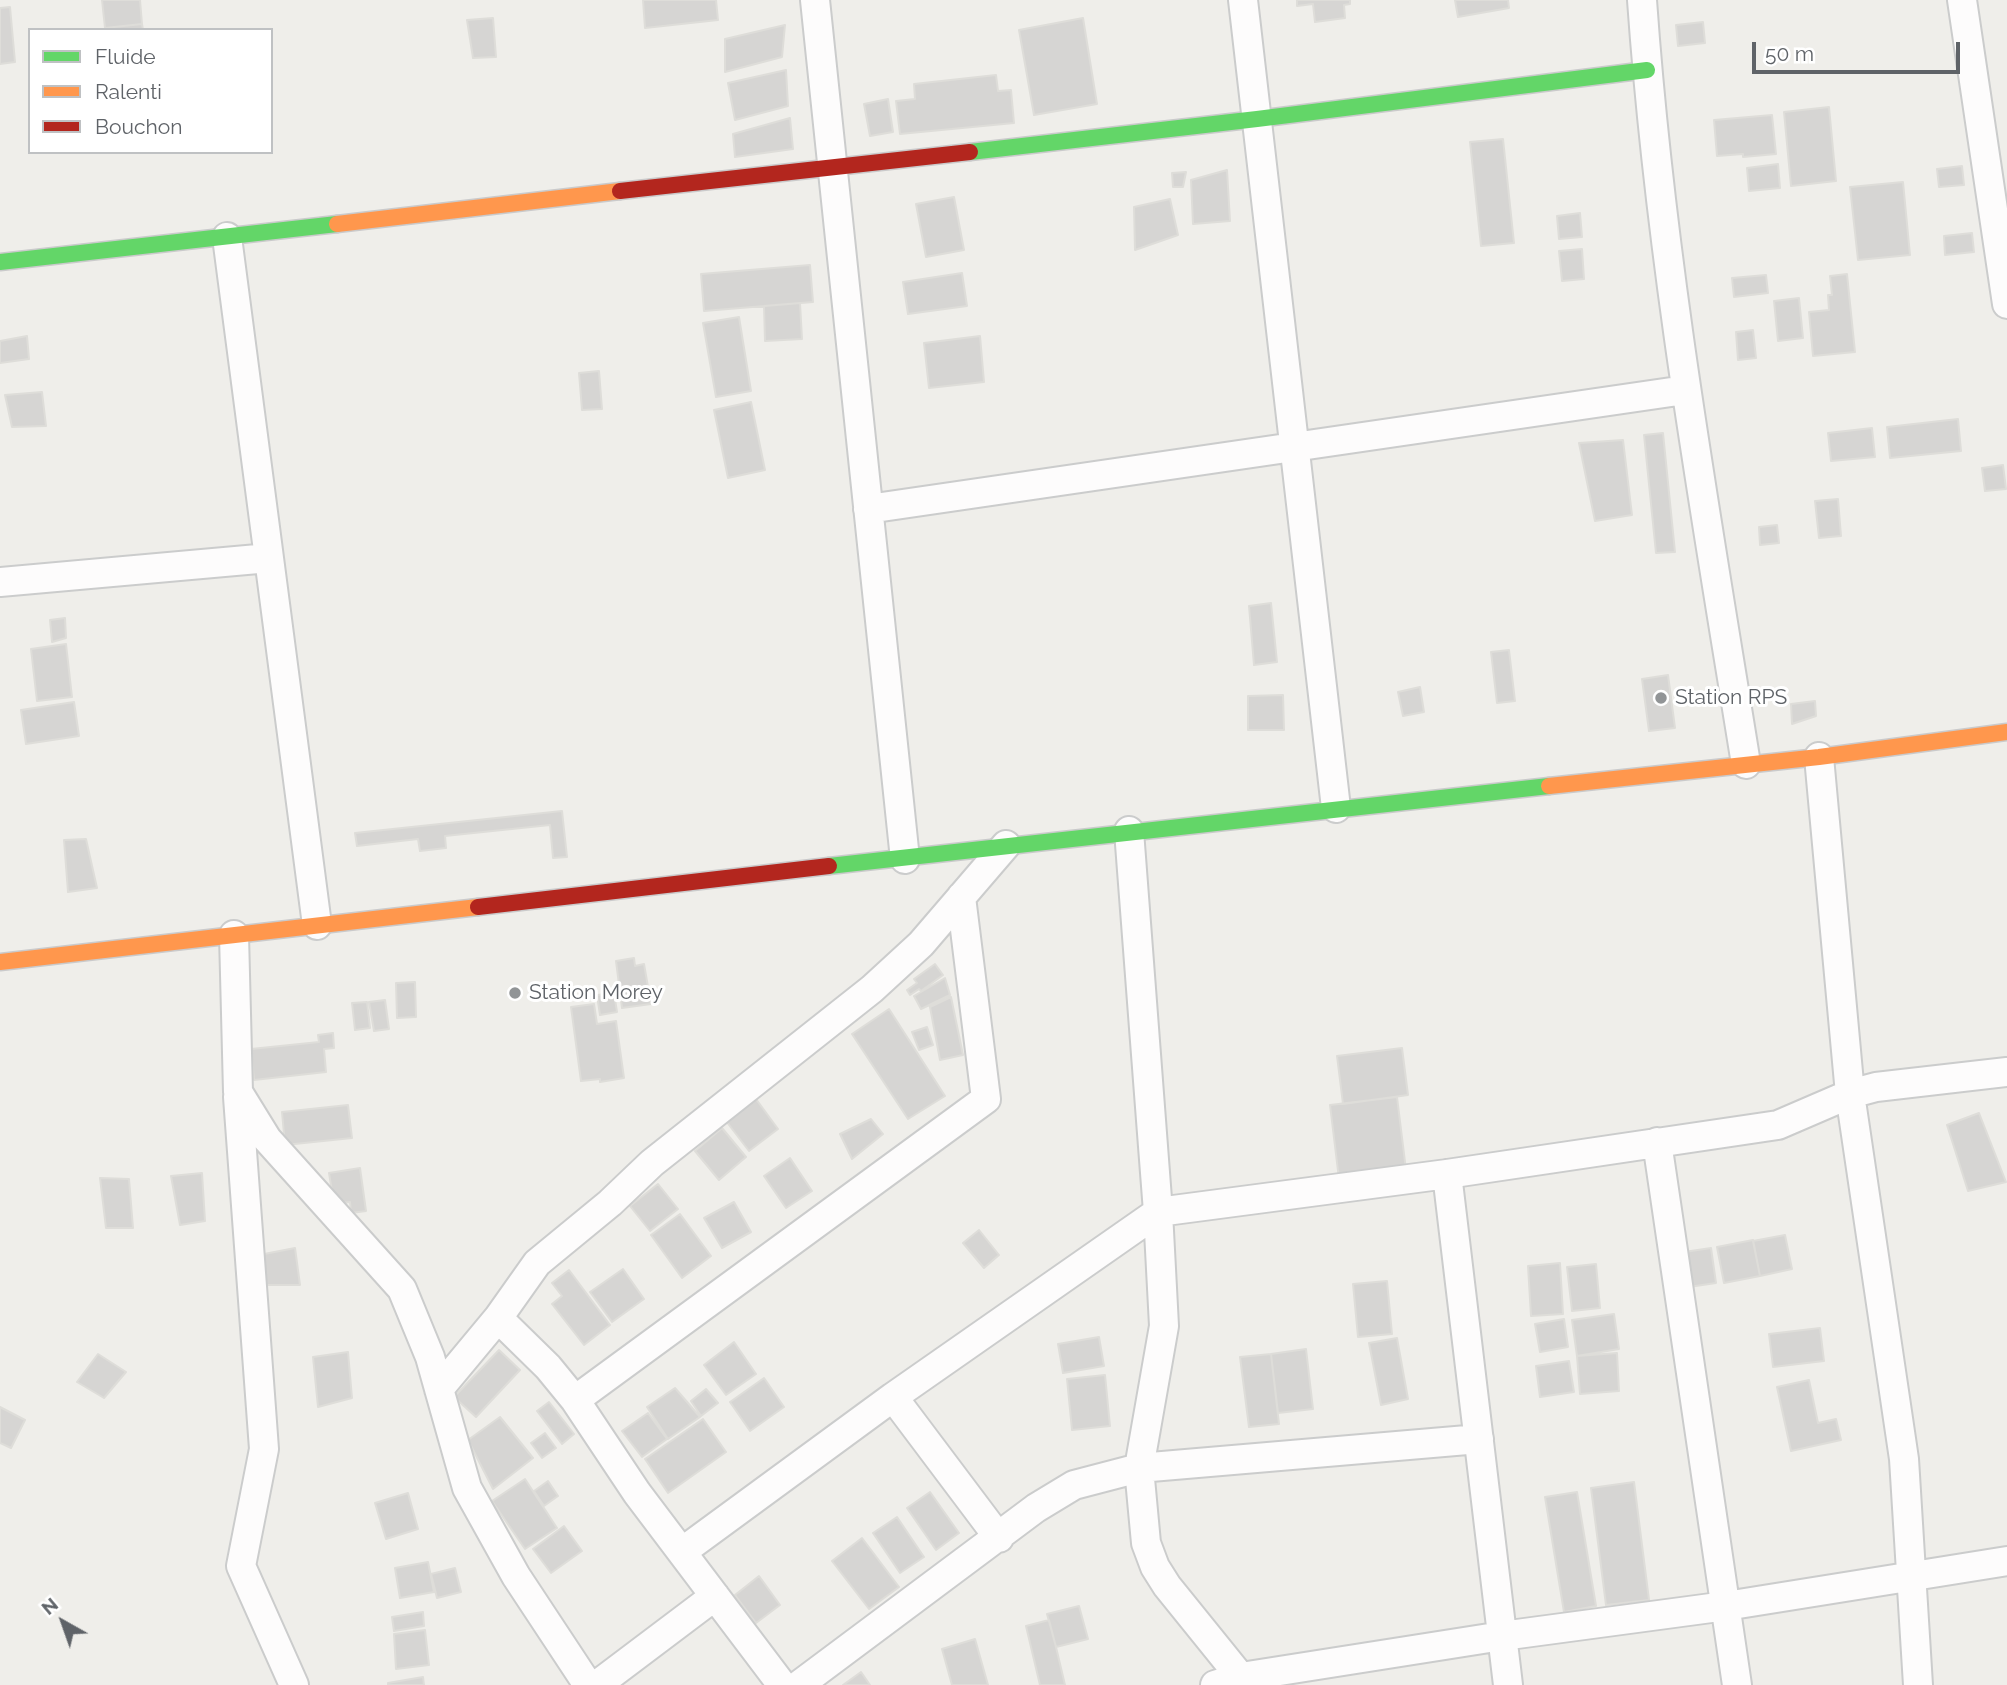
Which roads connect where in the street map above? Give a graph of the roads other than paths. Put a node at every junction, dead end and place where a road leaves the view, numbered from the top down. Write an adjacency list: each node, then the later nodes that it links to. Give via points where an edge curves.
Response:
1 (815, 0): 7 (street)
2 (1243, 0): 6 (street)
3 (1642, 0): 5 (street)
4 (1962, 0): 8 (street)
5 (1647, 70): 6 (main road); 12 (street)
6 (1257, 118): 7 (main road); 13 (street)
7 (832, 167): 9 (main road); 14 (street)
8 (2001, 220): 11 (street)
9 (226, 237): 10 (main road); 15 (street)
10 (0, 262)
11 (2007, 304)
12 (1685, 390): 13 (street); 19 (street)
13 (1295, 447): 14 (street); 20 (street)
14 (868, 509): 23 (street)
15 (269, 558): 16 (street); 25 (street)
16 (0, 582)
17 (2007, 732): 18 (main road)
18 (1819, 757): 19 (main road); 30 (street)
19 (1746, 764): 20 (main road)
20 (1336, 808): 21 (main road)
21 (1129, 831): 22 (main road); 33 (street)
22 (1006, 845): 23 (main road); 24 (street)
23 (905, 859): 25 (main road)
24 (961, 897): 34 (street, via 872,989 652,1163 537,1263); 37 (street, via 986,1098)
25 (317, 925): 26 (main road)
26 (233, 935): 27 (main road); 29 (street)
27 (0, 962)
28 (2007, 1072): 30 (street)
29 (238, 1092): 35 (street, via 267,1139 402,1289); 48 (street, via 264,1449 240,1566)
30 (1850, 1094): 31 (street, via 1778,1125); 43 (street, via 1904,1459)
31 (1657, 1142): 32 (street); 45 (street)
32 (1447, 1174): 33 (street); 38 (street)
33 (1158, 1212): 36 (street); 39 (street, via 1164,1326)
34 (498, 1318): 35 (street); 37 (street)
35 (439, 1390): 49 (street, via 467,1488 516,1576)
36 (893, 1397): 40 (street); 41 (street)
37 (575, 1400): 41 (street, via 637,1493)
38 (1479, 1438): 39 (street); 46 (street)
39 (1139, 1468): 40 (street, via 1074,1485); 47 (street, via 1146,1544 1155,1567)
40 (999, 1538): 52 (street)
41 (683, 1551): 44 (street)
42 (2007, 1561): 43 (street)
43 (1912, 1575): 45 (street); 55 (street)
44 (715, 1596): 50 (street); 51 (street)
45 (1726, 1606): 46 (street); 54 (street)
46 (1502, 1636): 47 (street); 53 (street)
47 (1234, 1683)
48 (294, 1685)
49 (588, 1685)
50 (597, 1685)
51 (782, 1685)
52 (799, 1685)
53 (1508, 1685)
54 (1737, 1685)
55 (1919, 1685)

